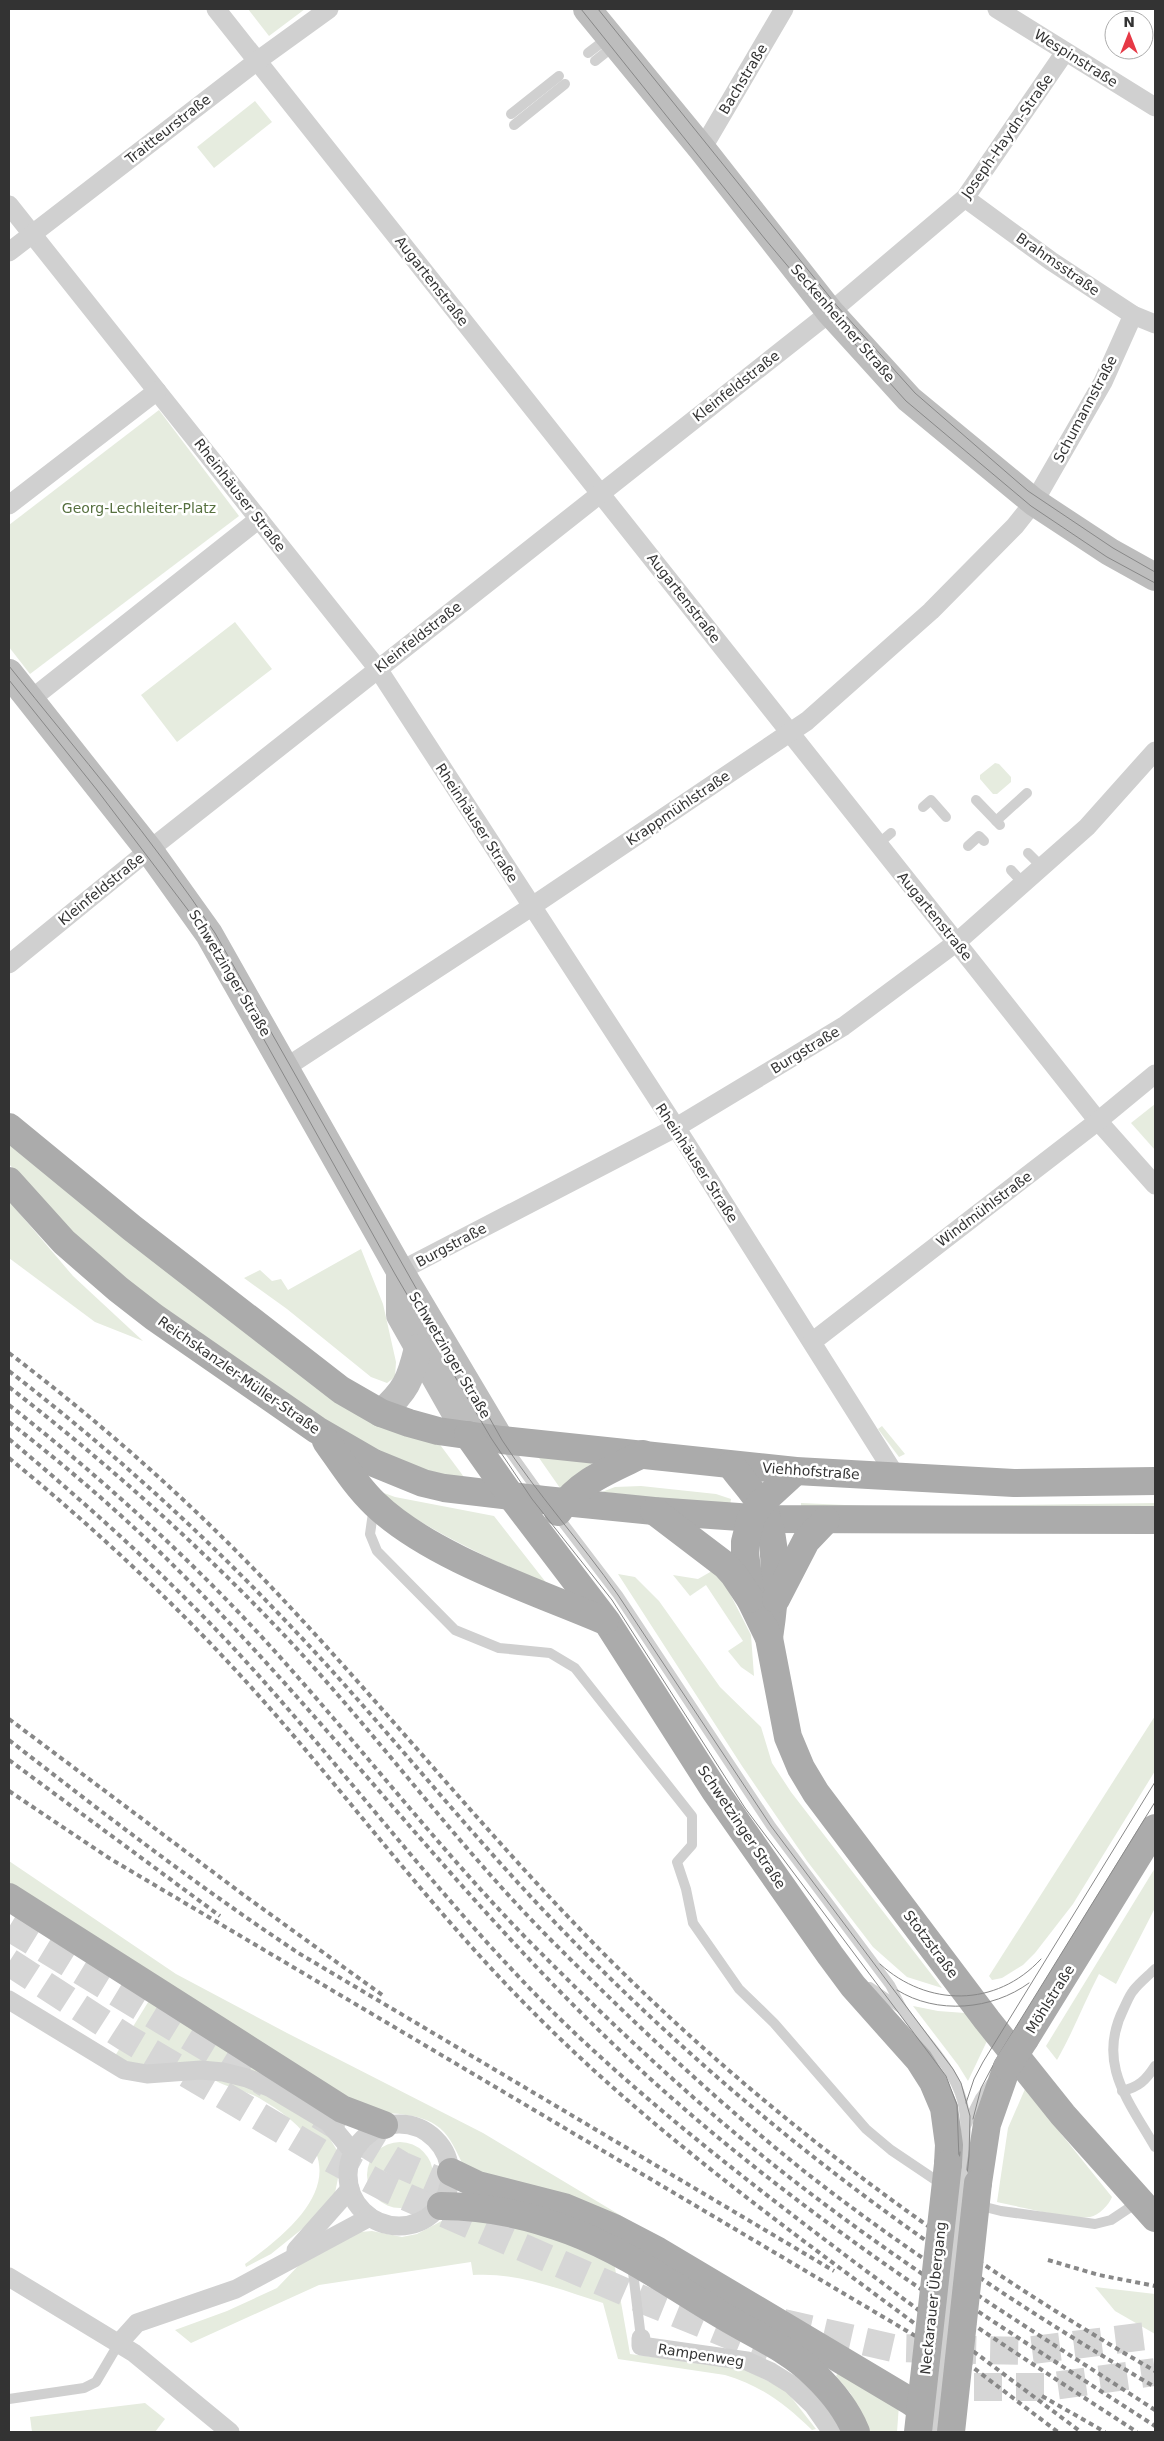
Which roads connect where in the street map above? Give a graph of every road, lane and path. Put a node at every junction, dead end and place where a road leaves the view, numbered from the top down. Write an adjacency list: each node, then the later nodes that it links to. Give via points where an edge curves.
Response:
1 (216, 9): 9 (street, Augartenstraße)
2 (329, 9): 9 (street, Traitteurstraße)
3 (587, 9): 6 (street, Seckenheimer Straße)
4 (784, 9): 13 (street, Bachstraße)
5 (997, 9): 7 (street, Wespinstraße)
6 (613, 40): 8 (lane); 13 (street, Seckenheimer Straße)
7 (1065, 52): 10 (street, Wespinstraße); 14 (street, Joseph-Haydn-Straße)
8 (591, 57)
9 (257, 60): 16 (street, Traitteurstraße); 22 (street, Augartenstraße)
10 (1155, 108)
11 (511, 114): 12 (lane, via 562,80)
12 (514, 125)
13 (702, 149): 18 (street, Seckenheimer Straße)
14 (965, 198): 18 (street, Joseph-Haydn-Straße); 19 (street, Brahmsstraße)
15 (9, 204): 16 (street, Rheinhäuser Straße)
16 (32, 234): 17 (street, Traitteurstraße); 21 (street, Rheinhäuser Straße)
17 (9, 252)
18 (830, 312): 22 (street, Kleinfeldstraße); 23 (street, Seckenheimer Straße, via 909,399)
19 (1133, 315): 20 (street, Brahmsstraße); 23 (street, Schumannstraße, via 1103,382)
20 (1155, 324)
21 (157, 391): 24 (street); 25 (street, Rheinhäuser Straße)
22 (600, 494): 27 (street, Kleinfeldstraße); 30 (street, Augartenstraße)
23 (1034, 502): 26 (street, Seckenheimer Straße); 30 (street, Krappmühlstraße, via 1015,526 931,611 807,722)
24 (9, 505)
25 (259, 520): 27 (street, Rheinhäuser Straße); 29 (street)
26 (1155, 577)
27 (378, 669): 38 (street, Kleinfeldstraße); 41 (street, Rheinhäuser Straße)
28 (9, 673): 29 (street, Schwetzinger Straße)
29 (30, 700): 38 (street, Schwetzinger Straße)
30 (790, 732): 41 (street, Krappmühlstraße); 42 (street, Augartenstraße, via 885,839)
31 (1155, 752): 40 (street, Burgstraße, via 1087,827)
32 (1027, 793): 33 (lane, via 998,824)
33 (976, 800)
34 (922, 807): 35 (lane, via 931,800)
35 (946, 817)
36 (984, 841): 37 (lane, via 979,836)
37 (968, 846)
38 (148, 850): 43 (street, Kleinfeldstraße); 44 (street, Schwetzinger Straße, via 209,934)
39 (1028, 853): 40 (lane)
40 (1042, 866): 42 (street, Burgstraße, via 1017,876)
41 (531, 906): 44 (street, Krappmühlstraße); 48 (street, Rheinhäuser Straße)
42 (957, 942): 46 (street, Augartenstraße); 48 (street, Burgstraße, via 844,1026)
43 (9, 964)
44 (285, 1068): 51 (street, Schwetzinger Straße)
45 (1155, 1074): 46 (street, Windmühlstraße)
46 (1098, 1121): 50 (street, Augartenstraße); 52 (street, Windmühlstraße)
47 (9, 1127): 54 (main road, via 132,1228 341,1390)
48 (675, 1128): 51 (street, Burgstraße); 52 (street, Rheinhäuser Straße)
49 (9, 1181): 55 (main road, Reichskanzler-Müller-Straße, via 64,1242 118,1289)
50 (1155, 1185)
51 (400, 1271): 53 (street, Schwetzinger Straße, via 400,1315); 57 (street, Schwetzinger Straße)
52 (812, 1342): 61 (street, Rheinhäuser Straße)
53 (418, 1348): 54 (street, via 412,1376 401,1395); 56 (street, Schwetzinger Straße)
54 (381, 1413): 56 (main road, via 438,1431)
55 (317, 1430): 63 (main road, Reichskanzler-Müller-Straße, via 374,1463 423,1483); 64 (main road)
56 (468, 1435): 57 (main road, Viehhofstraße); 63 (main road, Schwetzinger Straße)
57 (500, 1439): 58 (main road, Viehhofstraße); 65 (lane)
58 (643, 1454): 59 (main road, Viehhofstraße); 65 (main road, via 588,1481)
59 (731, 1465): 60 (main road, Viehhofstraße); 67 (main road)
60 (796, 1471): 61 (main road, Viehhofstraße); 67 (main road)
61 (896, 1476): 62 (main road, Viehhofstraße, via 1014,1483)
62 (1155, 1482)
63 (510, 1496): 65 (main road); 70 (main road, Schwetzinger Straße)
64 (375, 1504): 72 (main road, via 402,1526 470,1564); 90 (lane, via 370,1534 377,1551 437,1614 455,1630 499,1648 550,1653 575,1668 692,1816 692,1845 677,1862 693,1923 739,1989 774,2023 866,2129 891,2150 971,2204 1094,2224)
65 (555, 1506): 66 (main road); 70 (main road); 78 (lane, via 771,1826 890,1985)
66 (654, 1511): 67 (main road); 71 (main road, via 725,1565)
67 (760, 1513): 68 (main road); 71 (main road, Stotzstraße, via 745,1542)
68 (826, 1520): 69 (main road); 71 (main road, via 806,1541)
69 (1155, 1520)
70 (545, 1541): 72 (main road, Schwetzinger Straße)
71 (763, 1602): 90 (main road, Stotzstraße, via 788,1737 816,1793 987,2020 1069,2122)
72 (607, 1622): 74 (main road, Schwetzinger Straße, via 715,1791)
73 (1155, 1828): 80 (main road, Möhlstraße, bridge)
74 (766, 1862): 78 (lane, via 802,1900 873,1991); 87 (main road, Schwetzinger Straße, via 853,1986 904,2041 933,2082)
75 (9, 1896): 82 (main road, via 342,2109)
76 (1155, 1969): 81 (lane, via 1133,1991 1119,2019 1113,2064)
77 (9, 2000): 85 (street, via 124,2070 146,2074 201,2070 223,2072 271,2088 328,2122)
78 (904, 2011): 83 (lane, via 950,2074 961,2098)
79 (1155, 2066): 81 (lane, via 1146,2080 1135,2088)
80 (1007, 2067): 83 (lane, via 987,2086); 87 (main road, Möhlstraße, via 987,2124)
81 (1122, 2091): 84 (lane)
82 (384, 2125): 85 (street, via 366,2136); 86 (street, via 415,2125 429,2132 448,2156)
83 (966, 2127): 87 (lane)
84 (1155, 2147)
85 (353, 2152): 88 (street, via 348,2170)
86 (451, 2172): 89 (street); 103 (main road, via 478,2185 564,2207 614,2228 910,2402)
87 (963, 2174): 101 (main road, Neckarauer Übergang, bridge); 102 (lane, bridge); 103 (main road, bridge)
88 (350, 2189): 91 (street, via 361,2210); 93 (street)
89 (441, 2206): 91 (street, via 416,2224 384,2224); 92 (main road, via 475,2206 537,2220)
90 (1147, 2210)
91 (370, 2217): 93 (street)
92 (632, 2260): 95 (lane); 100 (main road, via 788,2354 813,2373 843,2408)
93 (284, 2262): 96 (street, via 236,2289 137,2323)
94 (9, 2277): 96 (street)
95 (641, 2338): 99 (street, Rampenweg, via 641,2346 747,2361 771,2372 813,2404)
96 (119, 2343): 97 (lane, via 96,2382 84,2388); 98 (street)
97 (9, 2399)
98 (230, 2432)
99 (832, 2432)
100 (856, 2432)
101 (918, 2432)
102 (935, 2432)
103 (953, 2432)

